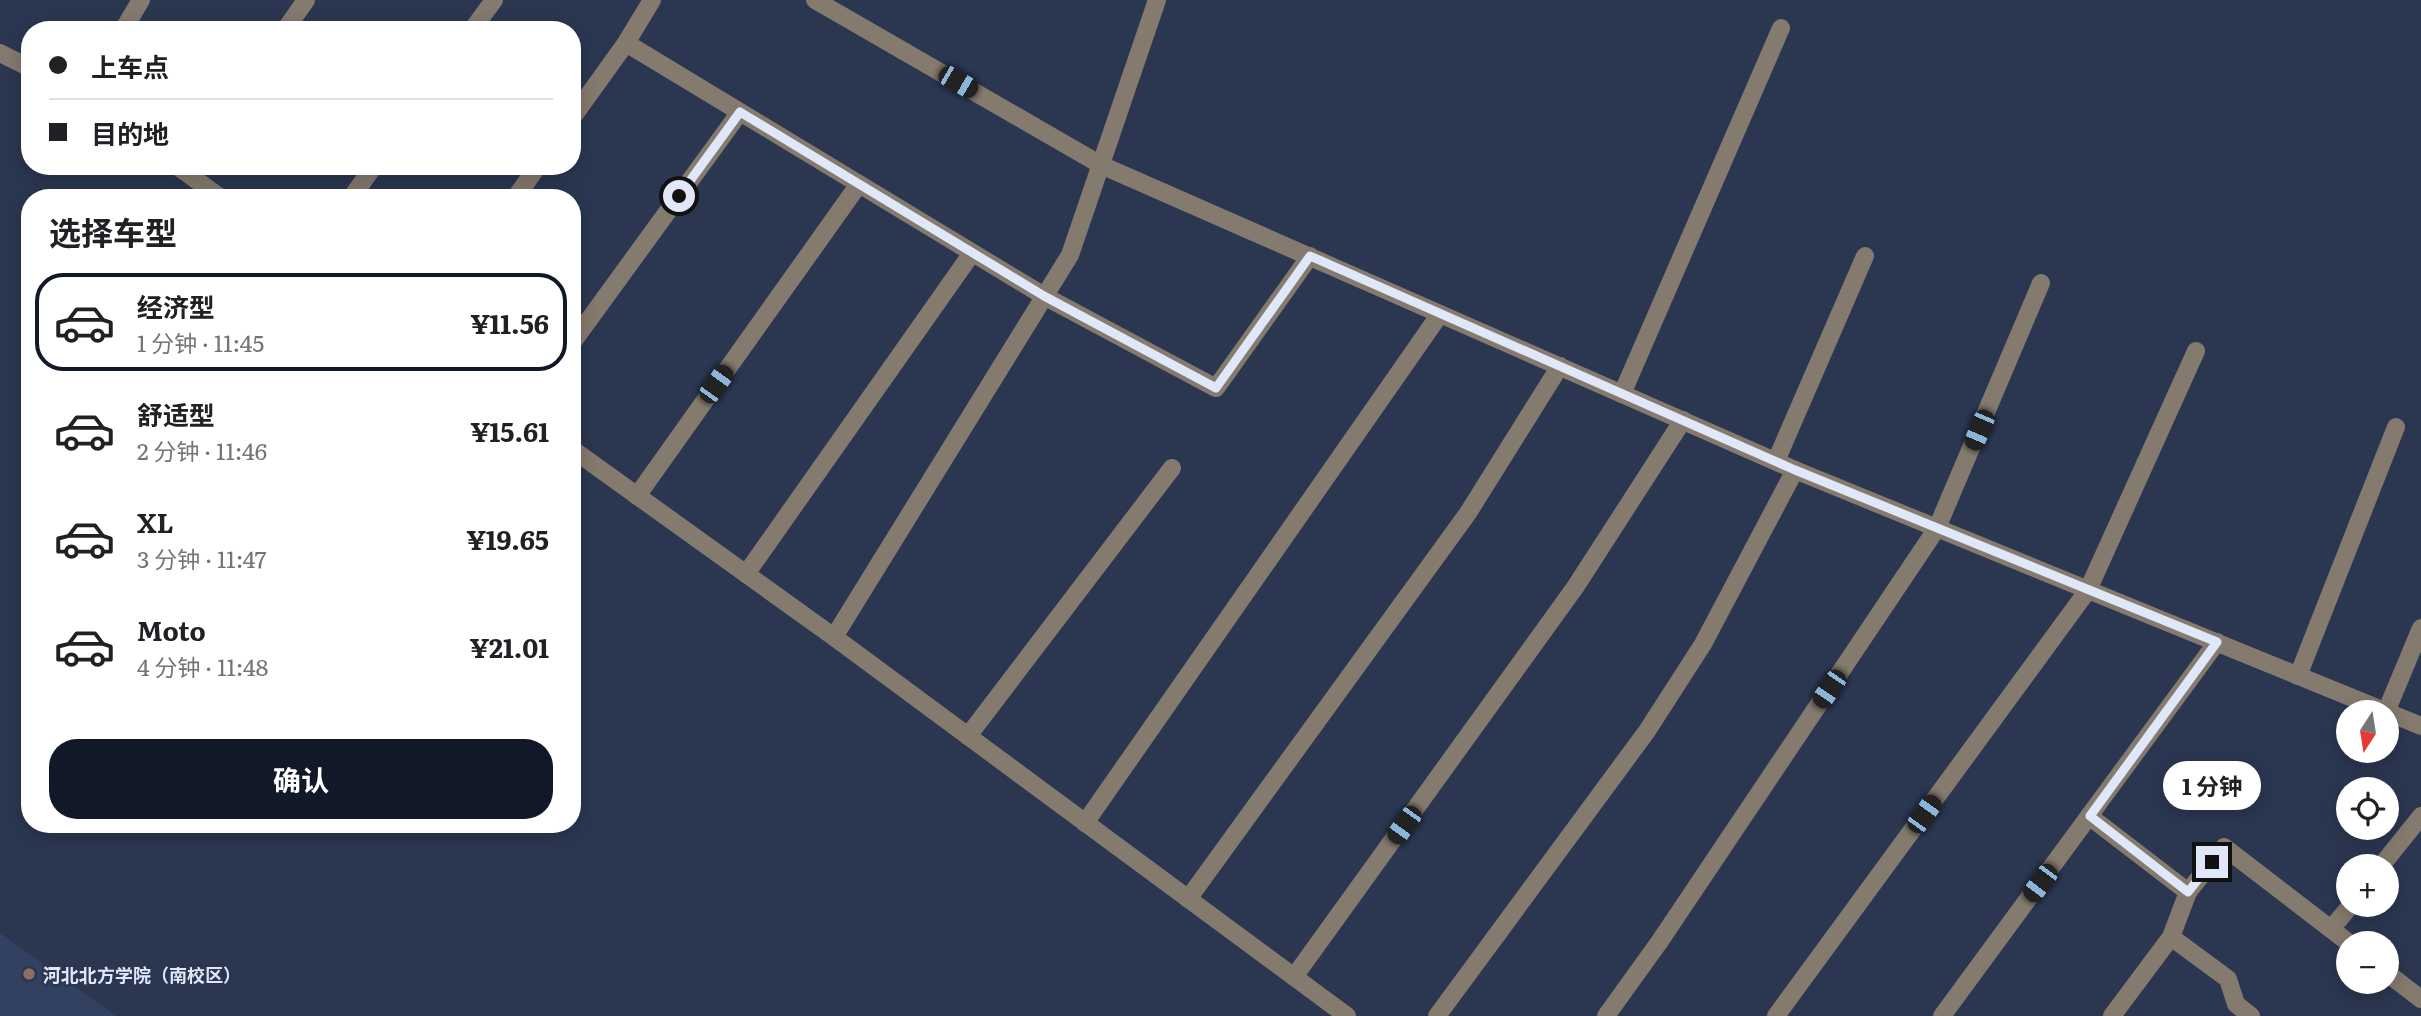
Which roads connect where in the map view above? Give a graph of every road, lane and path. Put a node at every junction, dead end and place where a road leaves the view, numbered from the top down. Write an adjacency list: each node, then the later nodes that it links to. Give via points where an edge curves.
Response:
1 (141, 0): 7 (street)
2 (306, 0): 8 (street)
3 (494, 0): 9 (street)
4 (652, 0): 11 (street)
5 (815, 0): 16 (street)
6 (1157, 0): 16 (street)
7 (128, 21)
8 (291, 21)
9 (479, 21)
10 (1780, 28): 29 (street)
11 (626, 43): 14 (street); 15 (street)
12 (0, 53): 13 (street)
13 (21, 64)
14 (581, 106)
15 (740, 112): 18 (street); 26 (street)
16 (1101, 165): 21 (street); 24 (street, via 1070,255)
17 (193, 175): 19 (street)
18 (859, 184): 20 (street); 36 (street)
19 (210, 189)
20 (972, 253): 24 (street); 38 (street)
21 (1310, 256): 24 (street, via 1216,388); 25 (street)
22 (1866, 256): 33 (street)
23 (2041, 283): 37 (street)
24 (1044, 296): 41 (street)
25 (1440, 314): 28 (street); 51 (street)
26 (581, 331)
27 (2196, 351): 39 (street)
28 (1560, 366): 29 (street); 54 (street, via 1468,513)
29 (1622, 394): 30 (street)
30 (1683, 420): 33 (street); 59 (street, via 1576,586)
31 (2396, 427): 43 (street)
32 (581, 456): 36 (street)
33 (1776, 461): 35 (street)
34 (1172, 468): 48 (street)
35 (1795, 470): 37 (street); 63 (street, via 1703,644 1647,731)
36 (637, 496): 38 (street)
37 (1937, 528): 39 (street); 64 (street)
38 (746, 574): 41 (street)
39 (2088, 590): 42 (street); 65 (street)
40 (2421, 628): 45 (street)
41 (834, 637): 48 (street)
42 (2217, 642): 43 (street); 49 (street)
43 (2298, 676): 44 (street)
44 (2357, 700)
45 (2391, 700)
46 (2399, 717): 47 (street)
47 (2421, 726)
48 (968, 736): 51 (street)
49 (2090, 816): 53 (street); 66 (street)
50 (2421, 816): 52 (street)
51 (1085, 823): 54 (street)
52 (2391, 854)
53 (2188, 892): 56 (street, via 2224,847); 58 (street)
54 (1188, 899): 59 (street)
55 (2341, 917): 56 (street)
56 (2331, 929): 57 (street)
57 (2336, 933)
58 (2171, 937): 67 (street); 68 (street, via 2228,979 2236,1004)
59 (1294, 977): 62 (street)
60 (2399, 982): 61 (street)
61 (2421, 999)
62 (1347, 1016)
63 (1437, 1016)
64 (1606, 1016)
65 (1776, 1016)
66 (1942, 1016)
67 (2112, 1016)
68 (2251, 1016)

